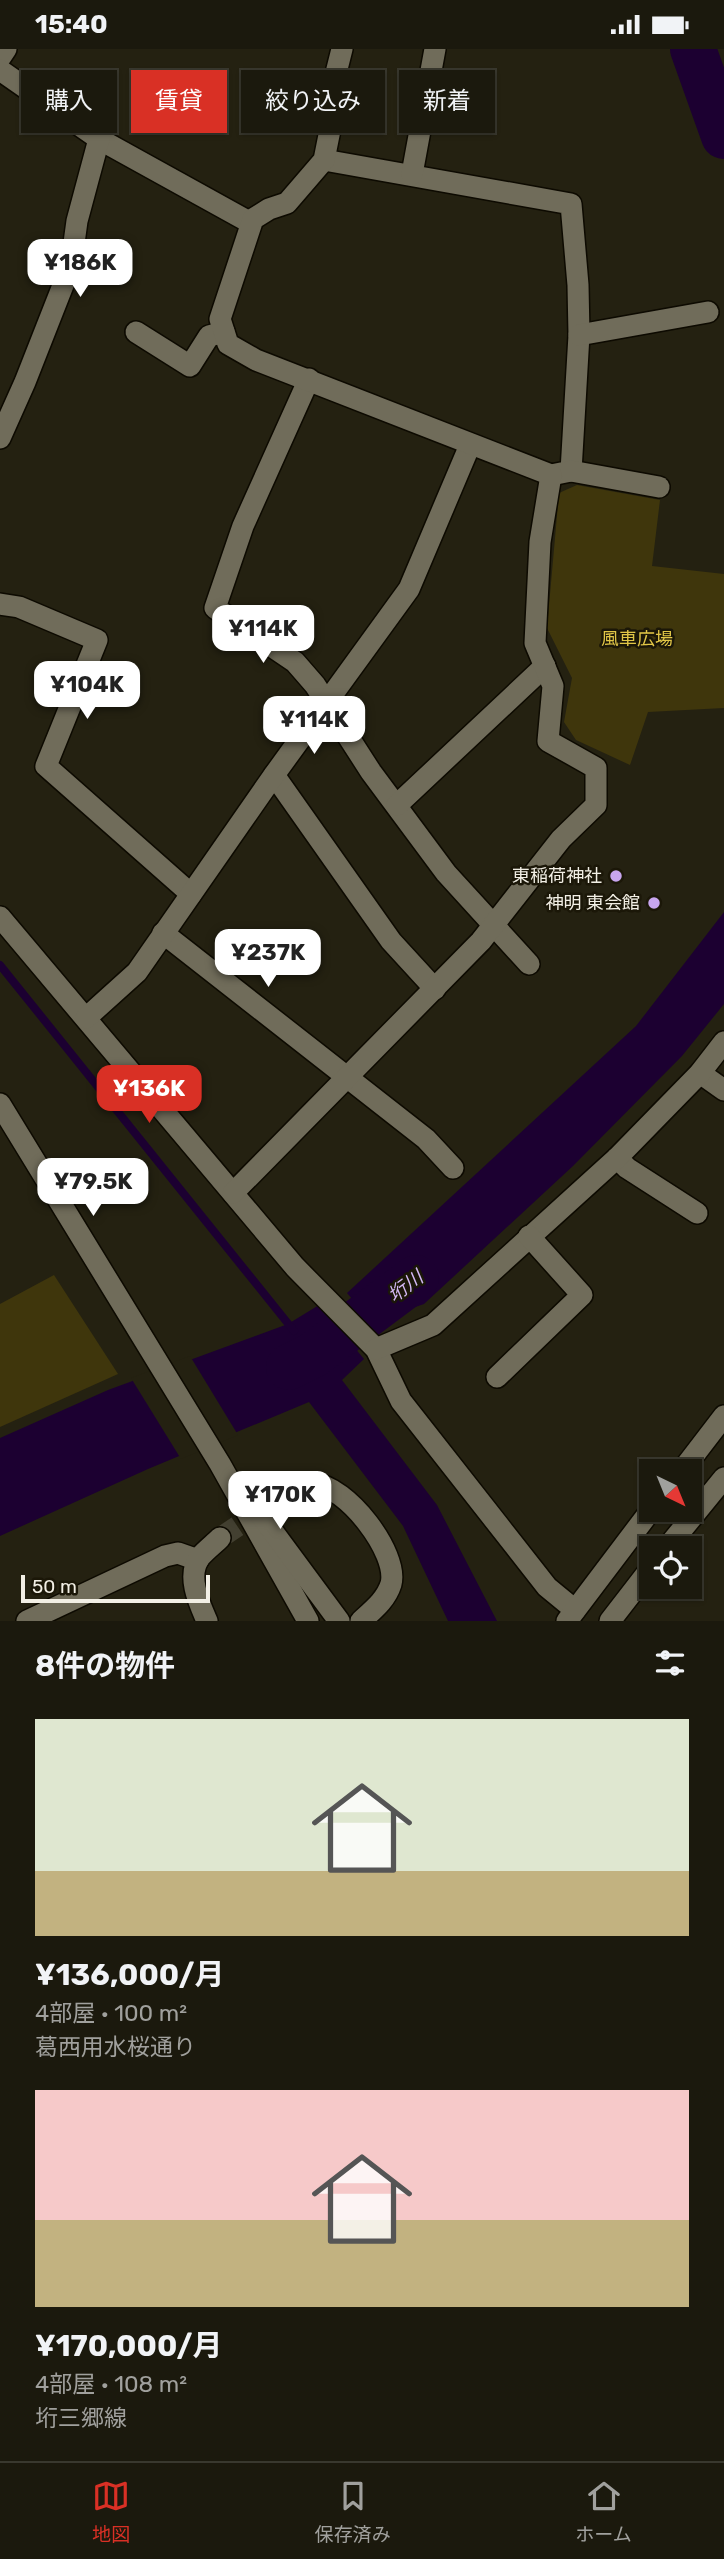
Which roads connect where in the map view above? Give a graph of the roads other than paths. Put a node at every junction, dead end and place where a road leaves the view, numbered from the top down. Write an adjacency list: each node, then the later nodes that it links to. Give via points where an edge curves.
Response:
1 (6, 49): 4 (street)
2 (342, 49): 7 (street)
3 (435, 49): 8 (street)
4 (0, 58)
5 (0, 69): 6 (street)
6 (99, 139): 9 (street); 15 (street, via 76,221 71,265)
7 (324, 160): 8 (street); 9 (street, via 287,203)
8 (412, 174): 13 (street, via 571,204)
9 (251, 223): 12 (street, via 220,319)
10 (708, 311): 13 (street)
11 (136, 332): 12 (street, via 190,366 209,336)
12 (225, 332): 14 (street, via 228,344 256,360)
13 (579, 335): 17 (street)
14 (309, 379): 16 (street); 21 (street, via 243,526 215,608 295,662)
15 (0, 438)
16 (470, 445): 17 (street); 21 (street, via 409,589)
17 (561, 473): 18 (street); 20 (street, via 540,542 535,643)
18 (659, 487)
19 (0, 604): 24 (street, via 19,607 97,640 46,767)
20 (545, 666): 23 (street); 26 (street, via 554,686 548,741 596,768 596,805 561,839)
21 (326, 704): 22 (street); 23 (street)
22 (274, 775): 24 (street); 29 (street, via 391,941)
23 (397, 805): 26 (street, via 446,873)
24 (191, 894): 27 (street)
25 (0, 917): 30 (street)
26 (494, 925): 28 (street); 29 (street)
27 (163, 933): 30 (street, via 137,972); 33 (street)
28 (529, 964)
29 (435, 989): 33 (street)
30 (86, 1018): 38 (street)
31 (724, 1042): 32 (street)
32 (700, 1073): 34 (street); 36 (street)
33 (348, 1079): 37 (street, via 426,1139); 38 (street)
34 (724, 1090)
35 (0, 1104): 45 (street)
36 (617, 1158): 39 (street); 40 (street)
37 (453, 1168)
38 (233, 1193): 41 (street, via 295,1267)
39 (697, 1213)
40 (529, 1236): 41 (street, via 433,1325); 42 (street, via 582,1295)
41 (376, 1349): 53 (street, via 409,1412)
42 (497, 1377)
43 (724, 1416): 44 (street)
44 (691, 1459)
45 (220, 1464): 56 (street); 57 (street)
46 (724, 1478): 49 (street)
47 (284, 1495): 58 (street, via 314,1484 331,1489 343,1496 377,1536 390,1563 392,1581 386,1598)
48 (641, 1523): 53 (street)
49 (677, 1536)
50 (220, 1538): 51 (street)
51 (198, 1560): 54 (street, via 178,1553 165,1556); 55 (street, via 194,1581)
52 (639, 1584): 59 (street)
53 (571, 1616)
54 (27, 1621)
55 (206, 1621)
56 (308, 1621)
57 (339, 1621)
58 (361, 1621)
59 (610, 1621)

